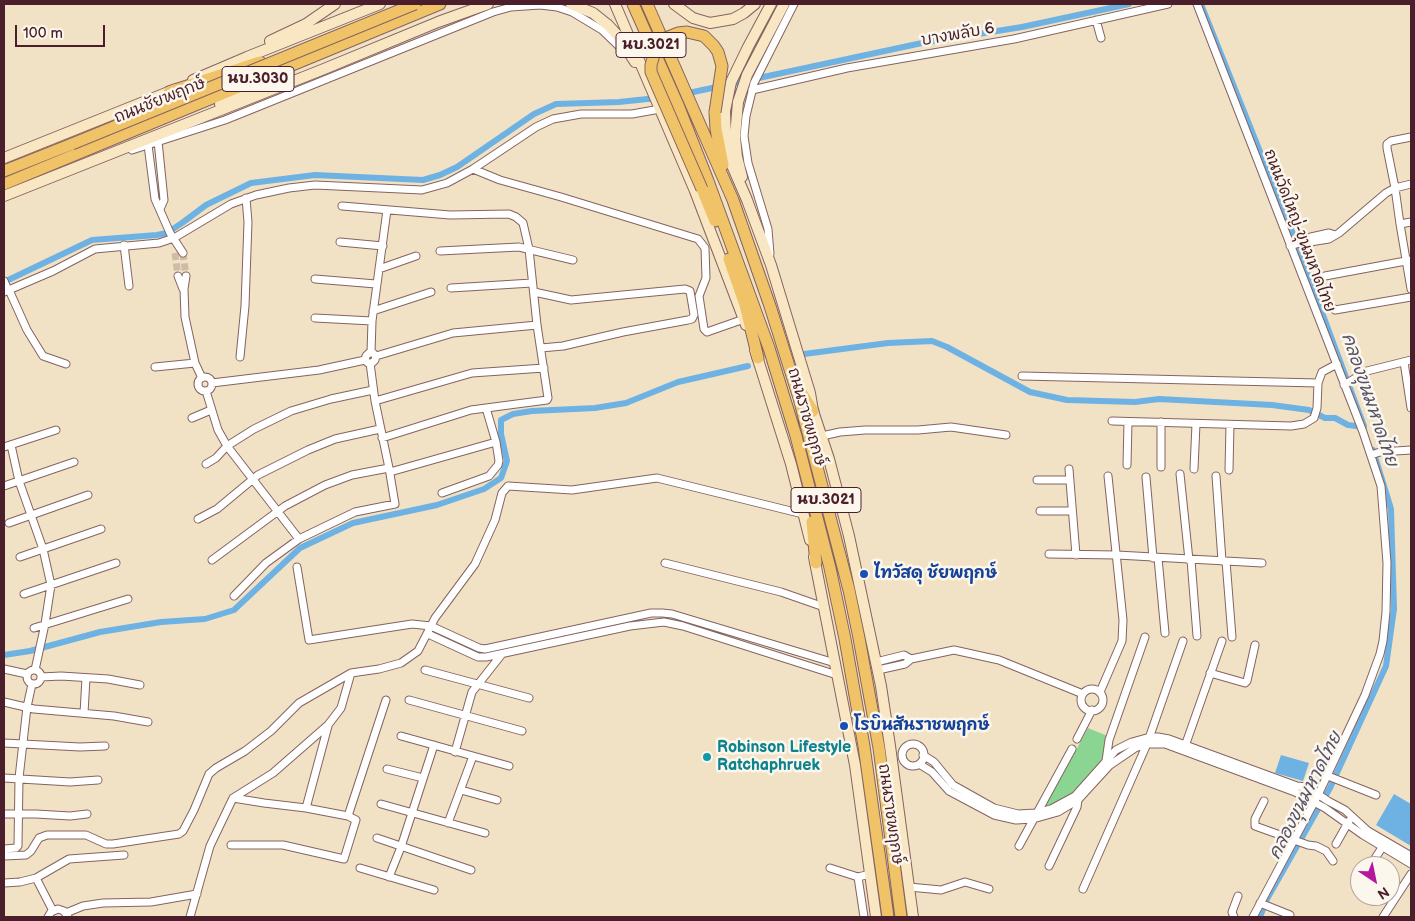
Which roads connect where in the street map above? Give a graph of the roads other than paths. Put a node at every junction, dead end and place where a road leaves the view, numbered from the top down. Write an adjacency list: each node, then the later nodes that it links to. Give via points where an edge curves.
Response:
1 (335, 4): 22 (main road)
2 (380, 4): 22 (main road)
3 (414, 4): 32 (main road, ถนนชัยพฤกษ์ / นบ.3030, bridge)
4 (418, 4): 20 (main road, bridge)
5 (440, 4): 32 (main road, ถนนชัยพฤกษ์ / นบ.3030)
6 (448, 4): 20 (main road)
7 (488, 4): 28 (main road)
8 (571, 4): 23 (main road, via 593,13 608,25)
9 (615, 4): 24 (main road)
10 (633, 4): 138 (main road, ถนนราชพฤกษ์ / นบ.3021, via 678,105 769,348)
11 (647, 4): 42 (main road, ถนนราชพฤกษ์ / นบ.3021)
12 (674, 4): 13 (main road, via 693,18 710,23 733,19)
13 (755, 4)
14 (771, 4): 43 (main road, via 736,70 725,111 726,143)
15 (784, 4): 43 (main road, via 746,75 738,102 735,137)
16 (794, 4): 25 (street)
17 (1168, 4): 19 (street, บางพลับ 6)
18 (1197, 4): 52 (street, ถนนวัดใหญ่-ขุนมหาดไทย)
19 (1096, 20): 21 (street); 25 (street, บางพลับ 6, via 990,44)
20 (346, 38): 26 (main road); 28 (main road)
21 (1101, 38)
22 (247, 56): 26 (main road)
23 (636, 63): 24 (main road); 30 (street, via 602,30 572,12 540,5 511,7 225,120)
24 (646, 76): 27 (main road, ถนนราชพฤกษ์)
25 (753, 87): 60 (street, via 744,136 748,164 768,230)
26 (169, 92): 33 (main road)
27 (657, 101): 35 (street, via 632,114 581,114 553,118); 78 (main road, ถนนราชพฤกษ์)
28 (184, 123): 34 (main road)
29 (1411, 137): 39 (street, via 1388,144)
30 (158, 141): 31 (street); 45 (street, via 164,200)
31 (148, 145): 34 (street); 45 (street, via 155,199)
32 (74, 149): 36 (main road, ถนนชัยพฤกษ์ / นบ.3030); 37 (main road, ถนนชัยพฤกษ์ / นบ.3030)
33 (4, 158)
34 (90, 162): 40 (main road)
35 (474, 170): 41 (street, via 422,190 315,185); 78 (street, via 698,239 705,248 706,278 699,296 704,329 707,332)
36 (4, 171)
37 (4, 184)
38 (1411, 184): 39 (street)
39 (1395, 188): 48 (street); 52 (street, via 1329,239)
40 (4, 196)
41 (246, 198): 49 (street); 83 (street, via 245,306)
42 (733, 200): 84 (main road, bridge, via 716,129 715,112 722,66 718,52 704,36 678,33 664,39 656,48 651,72 702,189 745,304); 92 (main road, ถนนราชพฤกษ์ / นบ.3021)
43 (747, 200): 60 (main road, ถนนราชพฤกษ์)
44 (342, 206): 46 (street)
45 (160, 209): 49 (street)
46 (387, 210): 53 (street); 54 (street, via 509,214 523,223)
47 (1411, 222): 48 (street)
48 (1400, 224): 59 (street)
49 (174, 238): 51 (street, via 159,244); 56 (street)
50 (340, 242): 53 (street)
51 (124, 245): 68 (street); 72 (street, via 94,249)
52 (1293, 245): 89 (street, ถนนวัดใหญ่-ขุนมหาดไทย)
53 (383, 246): 61 (street)
54 (529, 249): 55 (street); 58 (street); 66 (street)
55 (440, 251)
56 (179, 253)
57 (416, 256): 61 (street)
58 (573, 260)
59 (1409, 261): 71 (street); 75 (street, via 1319,279 1334,310)
60 (771, 265): 104 (main road, ถนนราชพฤกษ์)
61 (379, 269): 67 (street)
62 (178, 276): 70 (street)
63 (186, 276): 70 (street)
64 (315, 279): 67 (street)
65 (4, 281): 72 (street)
66 (532, 283): 69 (street); 74 (street)
67 (376, 284): 76 (street)
68 (129, 286)
69 (451, 288)
70 (184, 289): 87 (street, via 185,316)
71 (1411, 289)
72 (7, 290): 88 (street, via 43,356)
73 (431, 292): 76 (street)
74 (534, 292): 80 (street); 81 (street, via 571,300 685,289 690,291 694,315 688,320)
75 (1411, 297)
76 (373, 311): 79 (street)
77 (316, 318): 79 (street)
78 (744, 319): 84 (main road, ถนนราชพฤกษ์)
79 (372, 321): 82 (street)
80 (537, 325): 81 (street); 82 (street, via 452,334)
81 (542, 348): 91 (street)
82 (373, 354): 86 (street, via 367,354)
83 (240, 358)
84 (758, 358): 144 (main road, ถนนราชพฤกษ์)
85 (1408, 361): 97 (street, via 1374,368); 102 (street)
86 (368, 362): 95 (street); 98 (street)
87 (195, 363): 90 (street); 94 (street)
88 (66, 364)
89 (1337, 364): 96 (street, via 1322,372); 97 (street, ถนนวัดใหญ่-ขุนมหาดไทย)
90 (155, 367)
91 (544, 368): 100 (street, via 472,373); 101 (street, via 547,400)
92 (790, 373): 104 (main road); 293 (main road, ถนนราชพฤกษ์ / นบ.3021, via 847,580 859,638 879,748)
93 (1022, 376): 96 (street)
94 (202, 378): 95 (street, via 208,378); 99 (street, via 199,386)
95 (212, 383): 99 (street)
96 (1318, 384): 110 (street, via 1317,408 1314,418 1308,423 1291,426)
97 (1346, 384): 120 (street, ถนนวัดใหญ่-ขุนมหาดไทย, via 1363,432)
98 (373, 390): 100 (street); 118 (street, via 291,411 254,428)
99 (206, 391): 103 (street)
100 (375, 401): 111 (street)
101 (486, 408): 115 (street); 116 (street)
102 (1411, 408)
103 (211, 410): 105 (street); 118 (street)
104 (813, 411): 114 (main road, ถนนราชพฤกษ์ / นบ.3021)
105 (192, 418)
106 (1112, 421): 107 (street)
107 (1128, 422): 108 (street); 123 (street)
108 (1161, 422): 109 (street); 124 (street)
109 (1196, 424): 110 (street); 126 (street)
110 (1230, 425): 128 (street)
111 (380, 429): 115 (street); 133 (street, via 335,439)
112 (56, 430): 117 (street)
113 (1006, 435): 114 (street, via 951,428 865,430)
114 (822, 436): 184 (main road, ถนนราชพฤกษ์ / นบ.3021, via 852,546)
115 (382, 438): 127 (street)
116 (496, 442): 127 (street); 139 (street, via 500,461 489,476)
117 (7, 446): 136 (street)
118 (227, 446): 122 (street); 133 (street)
119 (1411, 450): 120 (street)
120 (1375, 454): 229 (street, ถนนวัดใหญ่-ขุนมหาดไทย, via 1387,563 1383,641 1365,695)
121 (74, 462): 136 (street)
122 (206, 464)
123 (1127, 465)
124 (1161, 467)
125 (1069, 469): 135 (street)
126 (1194, 469)
127 (390, 470): 142 (street, via 352,475 325,485); 149 (street, via 394,505 355,512)
128 (1229, 470)
129 (1180, 474): 157 (street)
130 (1108, 476): 153 (street)
131 (1216, 476): 158 (street)
132 (1146, 477): 155 (street)
133 (252, 480): 142 (street); 146 (street, via 217,509)
134 (1037, 480): 135 (street)
135 (1069, 480): 143 (street)
136 (20, 481): 137 (street); 145 (street)
137 (4, 486)
138 (810, 492): 161 (main road, นบ.3021); 253 (main road, ถนนราชพฤกษ์ / นบ.3021, via 845,639)
139 (442, 493)
140 (88, 495): 145 (street)
141 (1040, 511): 143 (street)
142 (276, 512): 149 (street); 156 (street)
143 (1072, 512): 152 (street)
144 (803, 514): 161 (main road, ถนนราชพฤกษ์); 171 (street, via 657,478 572,490 508,486 502,492 495,520 475,564)
145 (32, 515): 147 (street); 150 (street)
146 (198, 519)
147 (9, 523)
148 (101, 530): 150 (street)
149 (299, 539): 166 (street, via 266,563)
150 (43, 549): 154 (street); 164 (street)
151 (1049, 554): 152 (street)
152 (1076, 555): 153 (street)
153 (1117, 555): 155 (street); 197 (street, via 1122,641)
154 (20, 557)
155 (1156, 558): 157 (street); 174 (street)
156 (212, 560)
157 (1190, 560): 158 (street); 176 (street)
158 (1224, 561): 162 (street); 177 (street)
159 (665, 562): 168 (street, via 781,592)
160 (116, 563): 164 (street)
161 (816, 563): 168 (main road, ถนนราชพฤกษ์ / นบ.3021)
162 (1262, 563)
163 (297, 567): 171 (street, via 309,640 412,624)
164 (51, 585): 165 (street); 170 (street)
165 (24, 594)
166 (234, 596)
167 (128, 599): 170 (street)
168 (824, 607): 183 (main road, ถนนราชพฤกษ์ / นบ.3021)
169 (687, 619): 171 (street, via 651,613 486,648 479,648); 172 (street); 183 (street)
170 (45, 624): 173 (street); 186 (street)
171 (432, 626): 175 (street)
172 (683, 626): 182 (street, via 650,623); 191 (street)
173 (34, 628)
174 (1165, 633)
175 (428, 634): 182 (street, via 478,657); 188 (street, via 418,651 401,663)
176 (1197, 636)
177 (1232, 637)
178 (1145, 638): 224 (street, via 1109,740)
179 (1184, 641): 212 (street)
180 (1222, 641): 189 (street)
181 (1255, 645): 189 (street, via 1245,683)
182 (503, 653): 195 (street)
183 (835, 663): 191 (main road, ถนนราชพฤกษ์ / นบ.3021)
184 (877, 666): 198 (street, via 904,655 912,659 954,650 998,660); 217 (main road, ถนนราชพฤกษ์ / นบ.3021)
185 (4, 669): 190 (street)
186 (35, 670): 190 (street); 192 (street)
187 (425, 670): 195 (street)
188 (351, 673): 208 (street, via 341,708); 262 (street, via 299,703 271,731 209,774 194,810 179,834 113,844 86,835 47,835 39,838 26,855)
189 (1210, 673): 218 (street)
190 (27, 674): 194 (street, via 27,680)
191 (837, 674): 226 (main road, ถนนราชพฤกษ์ / นบ.3021)
192 (41, 677): 193 (street); 194 (street, via 39,682)
193 (86, 678): 196 (street); 205 (street)
194 (32, 684): 203 (street)
195 (479, 684): 199 (street); 206 (street, via 472,692)
196 (140, 686)
197 (1100, 692): 198 (street, via 1089,689); 204 (street, via 1103,698 1101,705)
198 (1083, 694): 204 (street, via 1084,706)
199 (529, 698)
200 (386, 700): 247 (street)
201 (409, 700): 206 (street)
202 (4, 702): 203 (street)
203 (27, 707): 205 (street); 214 (street)
204 (1092, 710): 211 (street)
205 (84, 713): 207 (street)
206 (465, 715): 209 (street); 221 (street)
207 (148, 722)
208 (328, 725): 236 (street, via 273,773); 242 (street)
209 (522, 731)
210 (402, 736): 215 (street)
211 (1077, 739)
212 (1149, 741): 218 (street, via 1169,739); 224 (street, via 1132,742 1116,750); 280 (street)
213 (4, 743): 214 (street)
214 (24, 744): 216 (street); 231 (street)
215 (434, 745): 221 (street); 232 (street)
216 (105, 746)
217 (890, 746): 220 (street); 270 (main road, ถนนราชพฤกษ์ / นบ.3021)
218 (1184, 748): 238 (street)
219 (1072, 749): 248 (street)
220 (903, 750): 222 (street, via 908,745 915,745 921,748); 225 (street, via 905,763)
221 (455, 752): 223 (street)
222 (923, 755): 225 (street); 248 (street, via 958,788 994,808)
223 (473, 756): 227 (street); 234 (street)
224 (1108, 763): 237 (street)
225 (919, 764): 248 (street, via 932,772 949,791 994,815 1016,820)
226 (855, 765): 253 (main road); 272 (main road, ถนนราชพฤกษ์ / นบ.3021)
227 (509, 766)
228 (387, 769): 232 (street)
229 (1330, 777): 235 (street); 238 (street, ถนนวัดใหญ่-ขุนมหาดไทย)
230 (4, 778): 231 (street)
231 (19, 778): 233 (street, via 70,782); 245 (street)
232 (423, 778): 243 (street)
233 (98, 780)
234 (461, 790): 239 (street); 250 (street)
235 (1376, 795)
236 (233, 798): 242 (street); 282 (street, via 210,846)
237 (1077, 798): 248 (street); 267 (street, via 1077,807)
238 (1316, 799): 249 (street); 254 (street, ถนนวัดใหญ่-ขุนมหาดไทย)
239 (497, 800)
240 (1264, 801): 254 (street, via 1254,825)
241 (380, 804): 243 (street)
242 (306, 808): 247 (street)
243 (412, 812): 250 (street); 259 (street)
244 (4, 814): 245 (street)
245 (18, 814): 246 (street); 260 (street, via 18,846)
246 (87, 814)
247 (348, 816): 257 (street, via 356,820 344,859 283,846)
248 (1035, 816): 258 (street)
249 (1349, 820): 255 (street); 256 (street)
250 (448, 823): 251 (street)
251 (485, 833)
252 (377, 838): 259 (street)
253 (878, 840): 292 (main road, ถนนราชพฤกษ์ / นบ.3021)
254 (1296, 840): 265 (street, via 1326,851); 284 (street, ถนนวัดใหญ่-ขุนมหาดไทย)
255 (1336, 844)
256 (1384, 844): 263 (street); 264 (street); 266 (street)
257 (230, 845)
258 (1019, 846)
259 (401, 847): 271 (street); 274 (street)
260 (4, 849)
261 (124, 855): 276 (street, via 69,860)
262 (4, 856)
263 (1376, 856)
264 (1411, 856)
265 (1333, 861)
266 (1411, 864)
267 (1050, 866)
268 (360, 868): 274 (street)
269 (830, 868): 275 (street)
270 (906, 868): 278 (main road, ถนนราชพฤกษ์ / นบ.3021); 293 (main road)
271 (471, 870)
272 (870, 874): 275 (street); 291 (main road, ถนนราชพฤกษ์ / นบ.3021)
273 (1411, 874): 297 (street)
274 (389, 877): 281 (street)
275 (858, 877): 290 (street)
276 (36, 878): 277 (street); 285 (street)
277 (4, 883)
278 (909, 887): 279 (street, via 941,890 965,882); 294 (main road, ถนนราชพฤกษ์ / นบ.3021)
279 (989, 889)
280 (1083, 889)
281 (434, 890)
282 (197, 894): 286 (street, via 151,902 83,906); 289 (street)
283 (1238, 896): 295 (street, via 1232,912)
284 (1262, 904): 287 (street); 296 (street, ถนนวัดใหญ่-ขุนมหาดไทย)
285 (53, 910): 286 (street, via 61,909); 288 (street)
286 (67, 915)
287 (1290, 915)
288 (48, 917)
289 (190, 917)
290 (864, 917)
291 (876, 917)
292 (888, 917)
293 (902, 917)
294 (913, 917)
295 (1234, 917)
296 (1253, 917)
297 (1383, 917)

